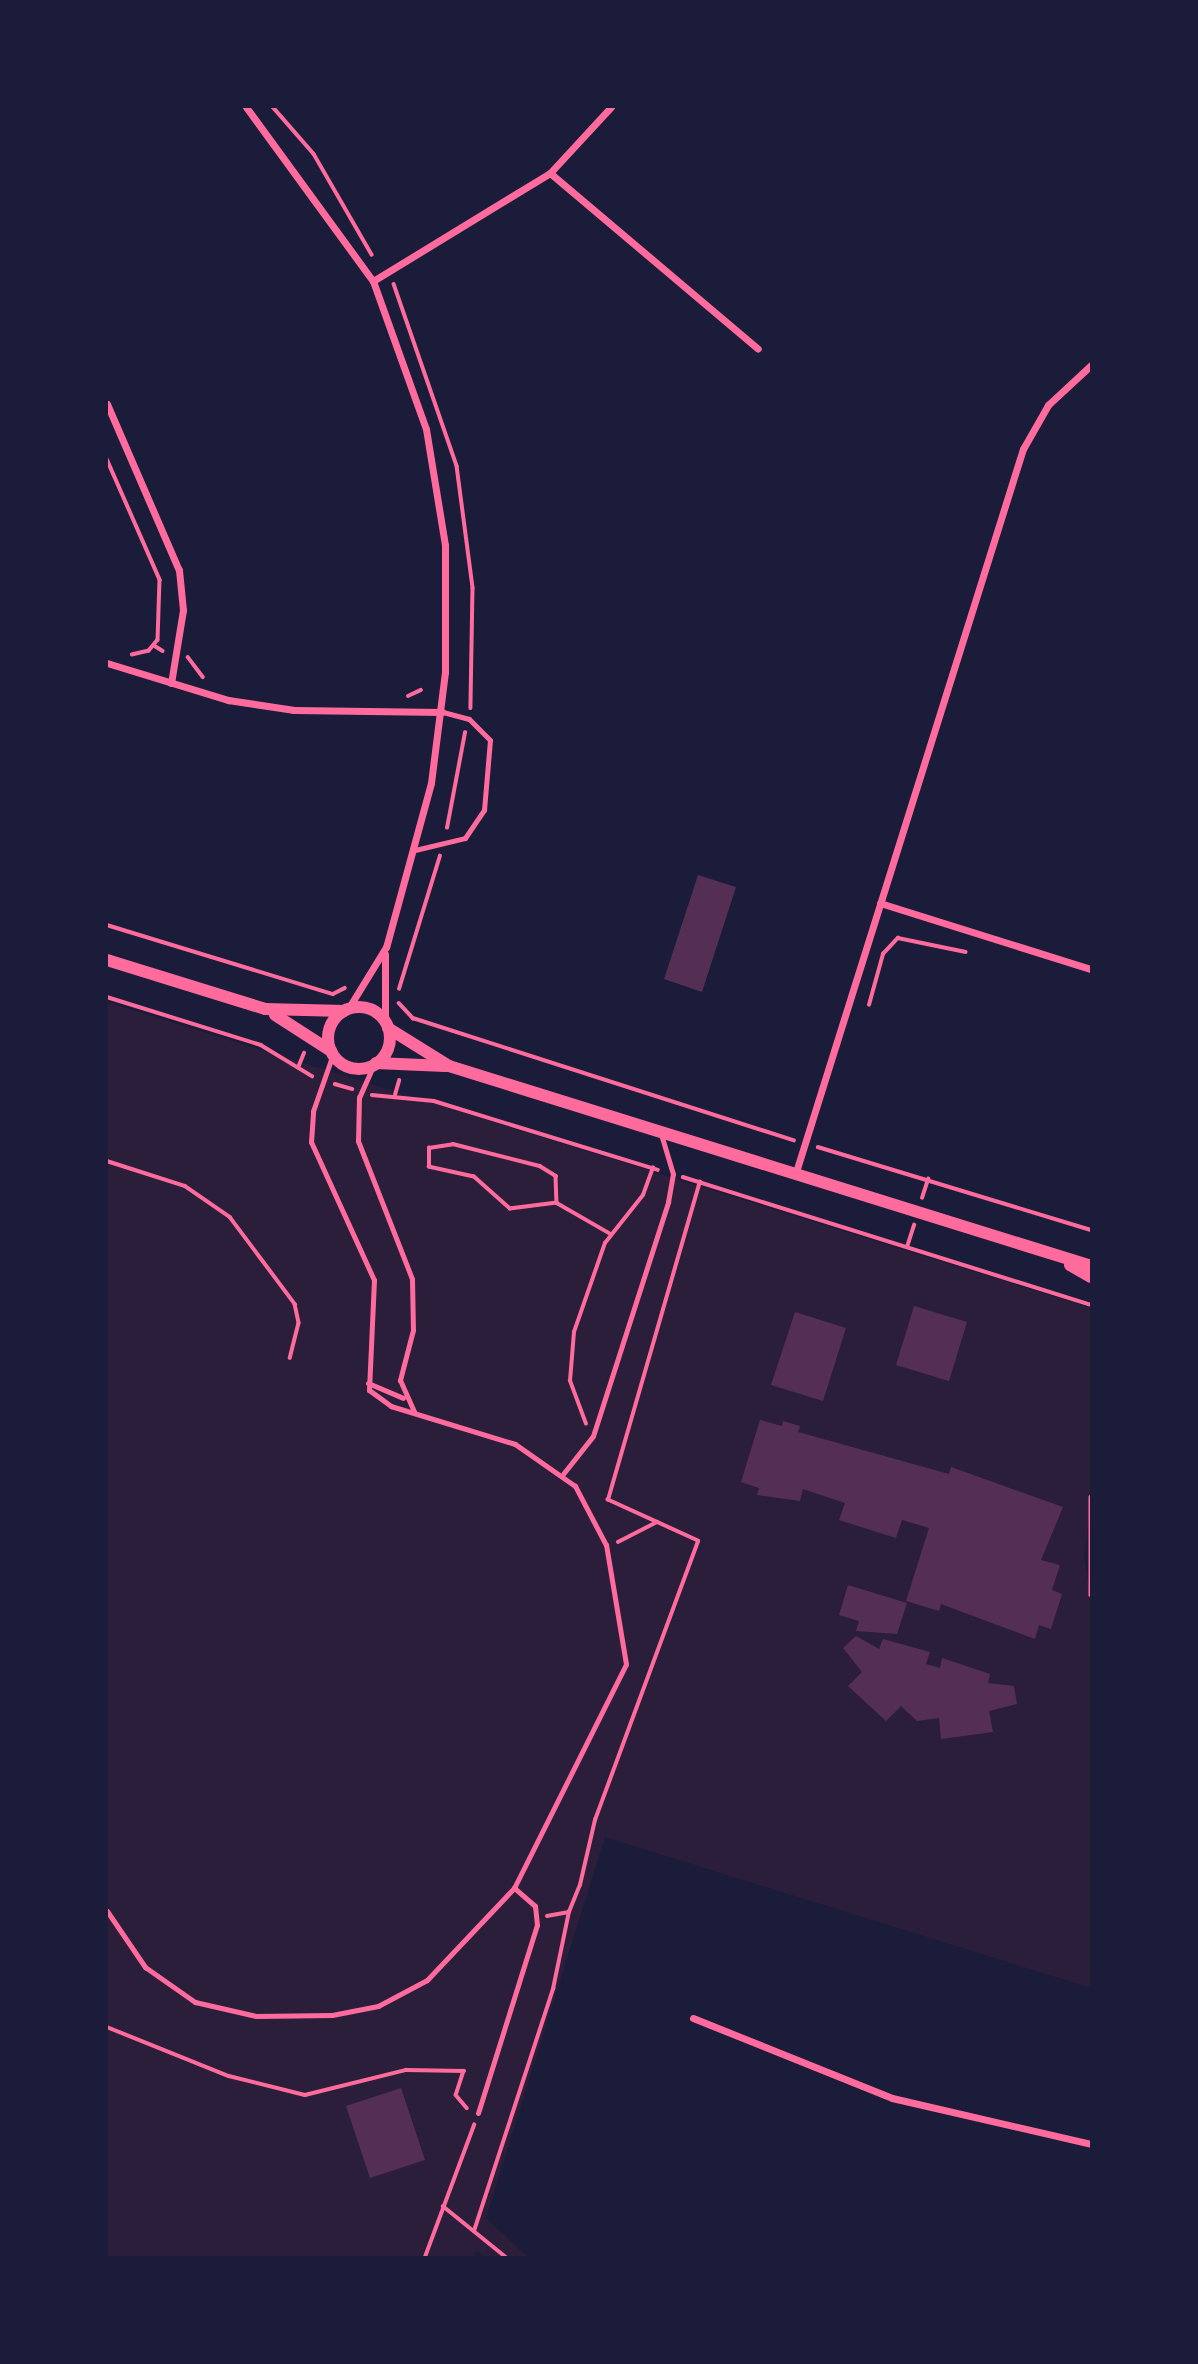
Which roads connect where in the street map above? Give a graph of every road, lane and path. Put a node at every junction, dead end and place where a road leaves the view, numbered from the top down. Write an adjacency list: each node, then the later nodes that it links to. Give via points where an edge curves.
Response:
1 (246, 107): 6 (street)
2 (273, 107): 5 (path, via 347,205 374,262)
3 (611, 107): 4 (street)
4 (550, 173): 5 (street); 7 (street)
5 (390, 271): 6 (street); 20 (path, via 457,466 474,588)
6 (373, 281): 19 (street, via 426,429 445,545)
7 (758, 349)
8 (1091, 365): 23 (street, via 1048,405 1023,449)
9 (107, 404): 13 (street, via 179,570)
10 (107, 459): 11 (path, via 157,565 162,601)
11 (155, 646): 12 (path); 13 (path)
12 (149, 652)
13 (177, 654): 15 (path, via 191,658); 16 (street)
14 (107, 663): 16 (street)
15 (213, 682)
16 (171, 683): 19 (street, via 293,710)
17 (421, 690): 18 (path)
18 (401, 697)
19 (442, 712): 20 (lane); 22 (street)
20 (469, 719): 21 (path); 21 (lane, via 492,744 486,800 473,831)
21 (444, 844): 22 (lane); 32 (path)
22 (415, 849): 25 (street)
23 (880, 903): 28 (street); 46 (street)
24 (107, 925): 29 (path, via 333,994 349,986)
25 (386, 947): 29 (street); 31 (street)
26 (966, 952): 33 (path, via 898,938 883,954)
27 (107, 960): 34 (street)
28 (1091, 969)
29 (362, 991): 35 (street)
30 (107, 997): 40 (path, via 261,1045)
31 (382, 998): 32 (path); 36 (street)
32 (396, 1002): 43 (path, via 413,1018)
33 (869, 1005)
34 (265, 1009): 35 (street); 37 (street)
35 (346, 1010): 36 (street, via 367,1008); 37 (street, via 329,1028)
36 (387, 1025): 38 (street, via 388,1047); 39 (street)
37 (332, 1052): 38 (street, via 349,1067); 40 (lane)
38 (375, 1064): 39 (street); 41 (lane)
39 (449, 1066): 42 (street)
40 (325, 1082): 41 (path); 55 (lane, via 312,1118 311,1142 374,1280 377,1317)
41 (360, 1091): 49 (path, via 434,1101 653,1168 643,1195); 56 (lane, via 360,1154 412,1279 414,1320 400,1376)
42 (660, 1132): 46 (street); 58 (lane, via 672,1186)
43 (785, 1137)
44 (825, 1149): 48 (path)
45 (107, 1161): 54 (path, via 185,1186 230,1217 295,1304 299,1323)
46 (796, 1175): 50 (street)
47 (557, 1203): 47 (path, via 556,1176 540,1166 453,1144 429,1148 429,1167 474,1177 510,1209); 49 (path)
48 (1091, 1230)
49 (611, 1234): 58 (path, via 576,1325 569,1362 581,1420)
50 (1054, 1255): 51 (street); 52 (street)
51 (1091, 1266)
52 (1091, 1277)
53 (1091, 1305): 61 (path, via 700,1182 608,1500)
54 (290, 1358)
55 (368, 1383): 56 (lane); 57 (lane, via 376,1398)
56 (403, 1398): 57 (lane)
57 (414, 1412): 59 (lane, via 515,1444)
58 (595, 1430): 59 (lane)
59 (563, 1474): 62 (lane, via 594,1514)
60 (1091, 1497): 63 (path)
61 (657, 1522): 62 (path); 66 (path, via 698,1541 595,1820)
62 (606, 1545): 64 (lane, via 626,1664)
63 (1091, 1595)
64 (514, 1888): 65 (lane, via 427,1980 378,2006 332,2015 256,2016 195,2002 145,1967); 67 (lane, via 532,1903)
65 (107, 1911)
66 (569, 1912): 67 (path); 73 (path, via 553,1989)
67 (538, 1919): 70 (lane)
68 (693, 2018): 71 (street, via 892,2098)
69 (107, 2027): 72 (path, via 229,2076 305,2095 406,2070 464,2071 456,2095 477,2120)
70 (478, 2113)
71 (1091, 2144)
72 (443, 2206): 73 (path); 74 (path)
73 (474, 2231): 75 (path)
74 (425, 2257)
75 (506, 2257)

